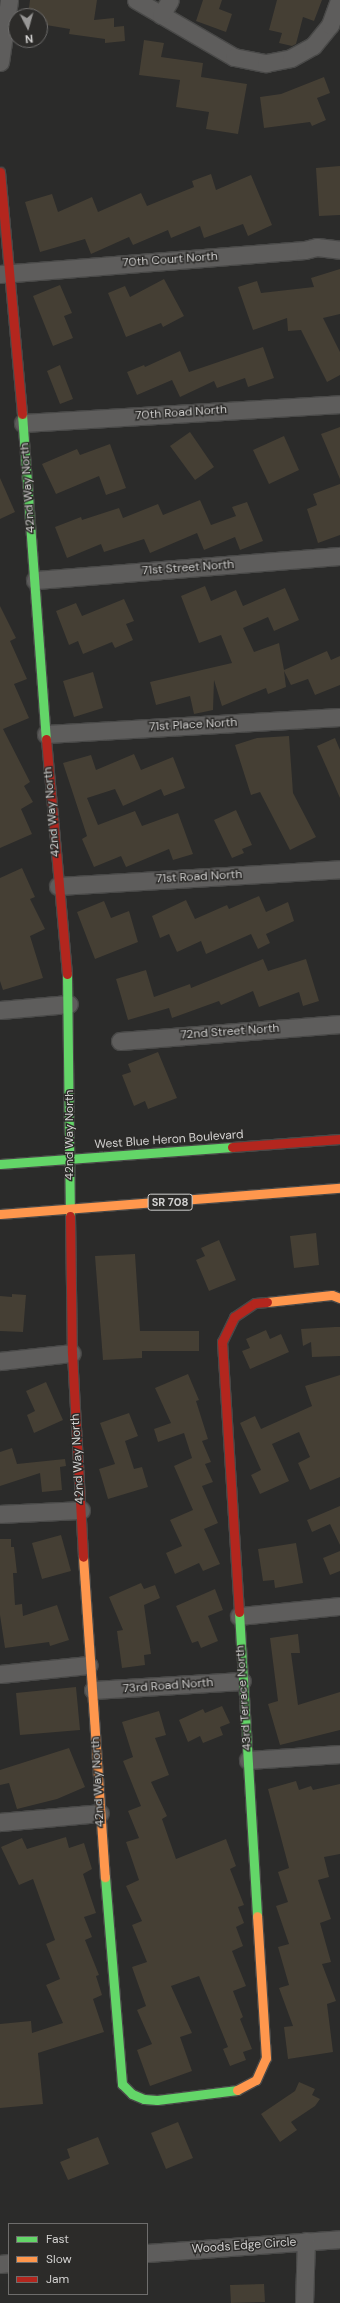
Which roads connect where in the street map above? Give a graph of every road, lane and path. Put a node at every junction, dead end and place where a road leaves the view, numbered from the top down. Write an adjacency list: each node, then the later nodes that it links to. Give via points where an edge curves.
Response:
1 (9, 0): 6 (street)
2 (136, 0): 5 (street)
3 (170, 0): 5 (street)
4 (339, 0): 5 (street, via 330,25 313,46 292,58 266,63 234,57)
5 (161, 15)
6 (0, 62)
7 (0, 172): 9 (main road, 42nd Way North)
8 (340, 250): 9 (street, 70th Court North, via 317,247)
9 (6, 274): 11 (main road, 42nd Way North)
10 (340, 404): 11 (street, 70th Road North)
11 (23, 423): 13 (main road, 42nd Way North)
12 (340, 556): 13 (street, 71st Street North)
13 (35, 580): 15 (main road, 42nd Way North)
14 (340, 717): 15 (street, 71st Place North)
15 (46, 734): 17 (main road, 42nd Way North)
16 (340, 869): 17 (street, 71st Road North)
17 (58, 886): 18 (main road, 42nd Way North)
18 (69, 1004): 19 (street); 23 (main road, 42nd Way North)
19 (0, 1010)
20 (340, 1024): 21 (street, 72nd Street North)
21 (120, 1041)
22 (340, 1139): 23 (main road, West Blue Heron Boulevard)
23 (70, 1160): 24 (main road, West Blue Heron Boulevard); 26 (main road, 42nd Way North)
24 (0, 1164)
25 (340, 1188): 26 (main road, SR 708)
26 (70, 1210): 27 (main road, SR 708); 29 (main road, 42nd Way North)
27 (0, 1214)
28 (340, 1298): 34 (main road, 43rd Terrace North, via 332,1295 267,1300 244,1309 234,1317 222,1342)
29 (72, 1353): 30 (street); 31 (main road, 42nd Way North)
30 (0, 1361)
31 (81, 1510): 32 (street); 35 (main road, 42nd Way North)
32 (0, 1514)
33 (340, 1606): 34 (street)
34 (239, 1616): 37 (main road, 43rd Terrace North)
35 (89, 1665): 36 (street); 38 (main road, 42nd Way North)
36 (0, 1674)
37 (242, 1681): 38 (street, 73rd Road North); 40 (main road, 43rd Terrace North)
38 (93, 1690): 41 (main road, 42nd Way North)
39 (340, 1754): 40 (street)
40 (248, 1760): 43 (main road, 43rd Terrace North, via 266,2058 256,2080 234,2092 157,2100)
41 (100, 1813): 42 (street); 43 (main road, 42nd Way North, via 122,2084)
42 (0, 1822)
43 (132, 2094)
44 (340, 2239): 45 (street, Woods Edge Circle)
45 (306, 2241): 46 (street, Woods Edge Circle); 47 (street)
46 (148, 2253)
47 (304, 2303)

